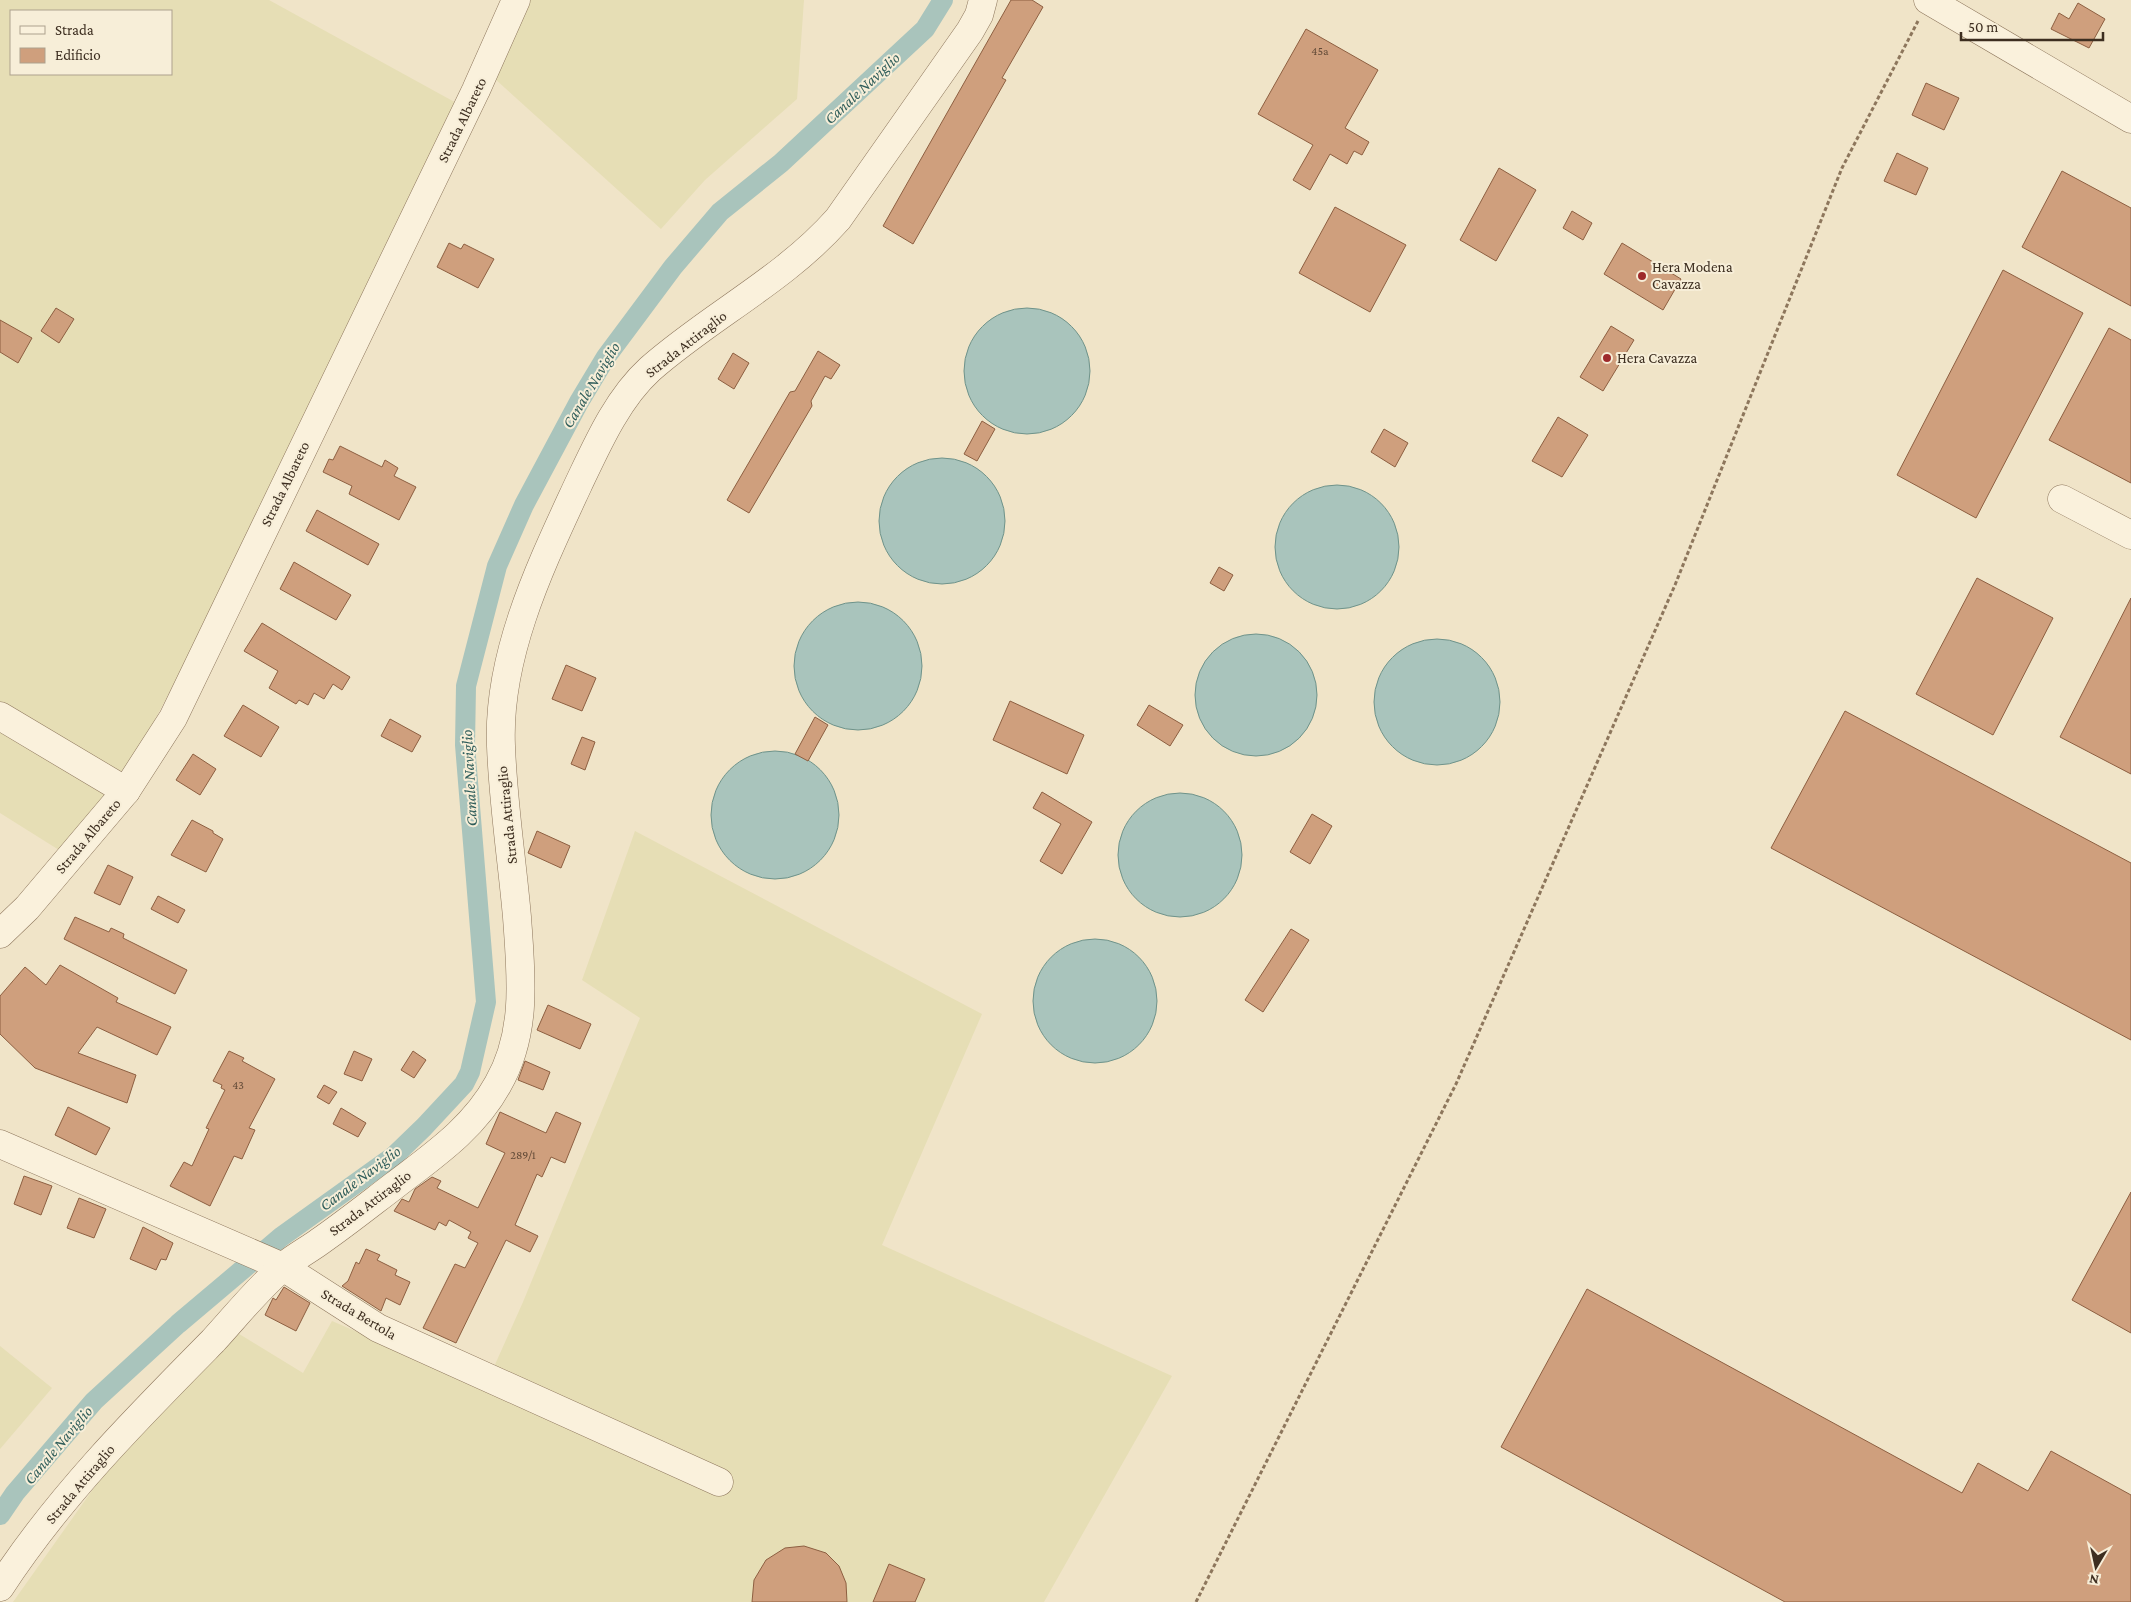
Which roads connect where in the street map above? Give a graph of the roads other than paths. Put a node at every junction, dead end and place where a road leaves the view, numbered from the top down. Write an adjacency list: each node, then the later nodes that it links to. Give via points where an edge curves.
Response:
1 (516, 0): 9 (street, Strada Albareto, via 473,96 173,718)
2 (983, 0): 12 (street, Strada Attiraglio, via 970,31 838,219 790,265 650,369 628,393 598,443 560,523 525,609 504,695 500,740 522,1000 516,1043 509,1063 488,1102 447,1145)
3 (1928, 0): 4 (street)
4 (1958, 7): 5 (street)
5 (2131, 119)
6 (2062, 499): 7 (street)
7 (2131, 535)
8 (0, 716): 9 (street)
9 (126, 791): 10 (street, Strada Albareto, via 27,908)
10 (0, 934)
11 (0, 1144): 12 (street, Strada Bertola)
12 (283, 1267): 13 (street, Strada Bertola, via 378,1328); 14 (street, Strada Attiraglio, via 134,1420 68,1494)
13 (719, 1482)
14 (0, 1587)

